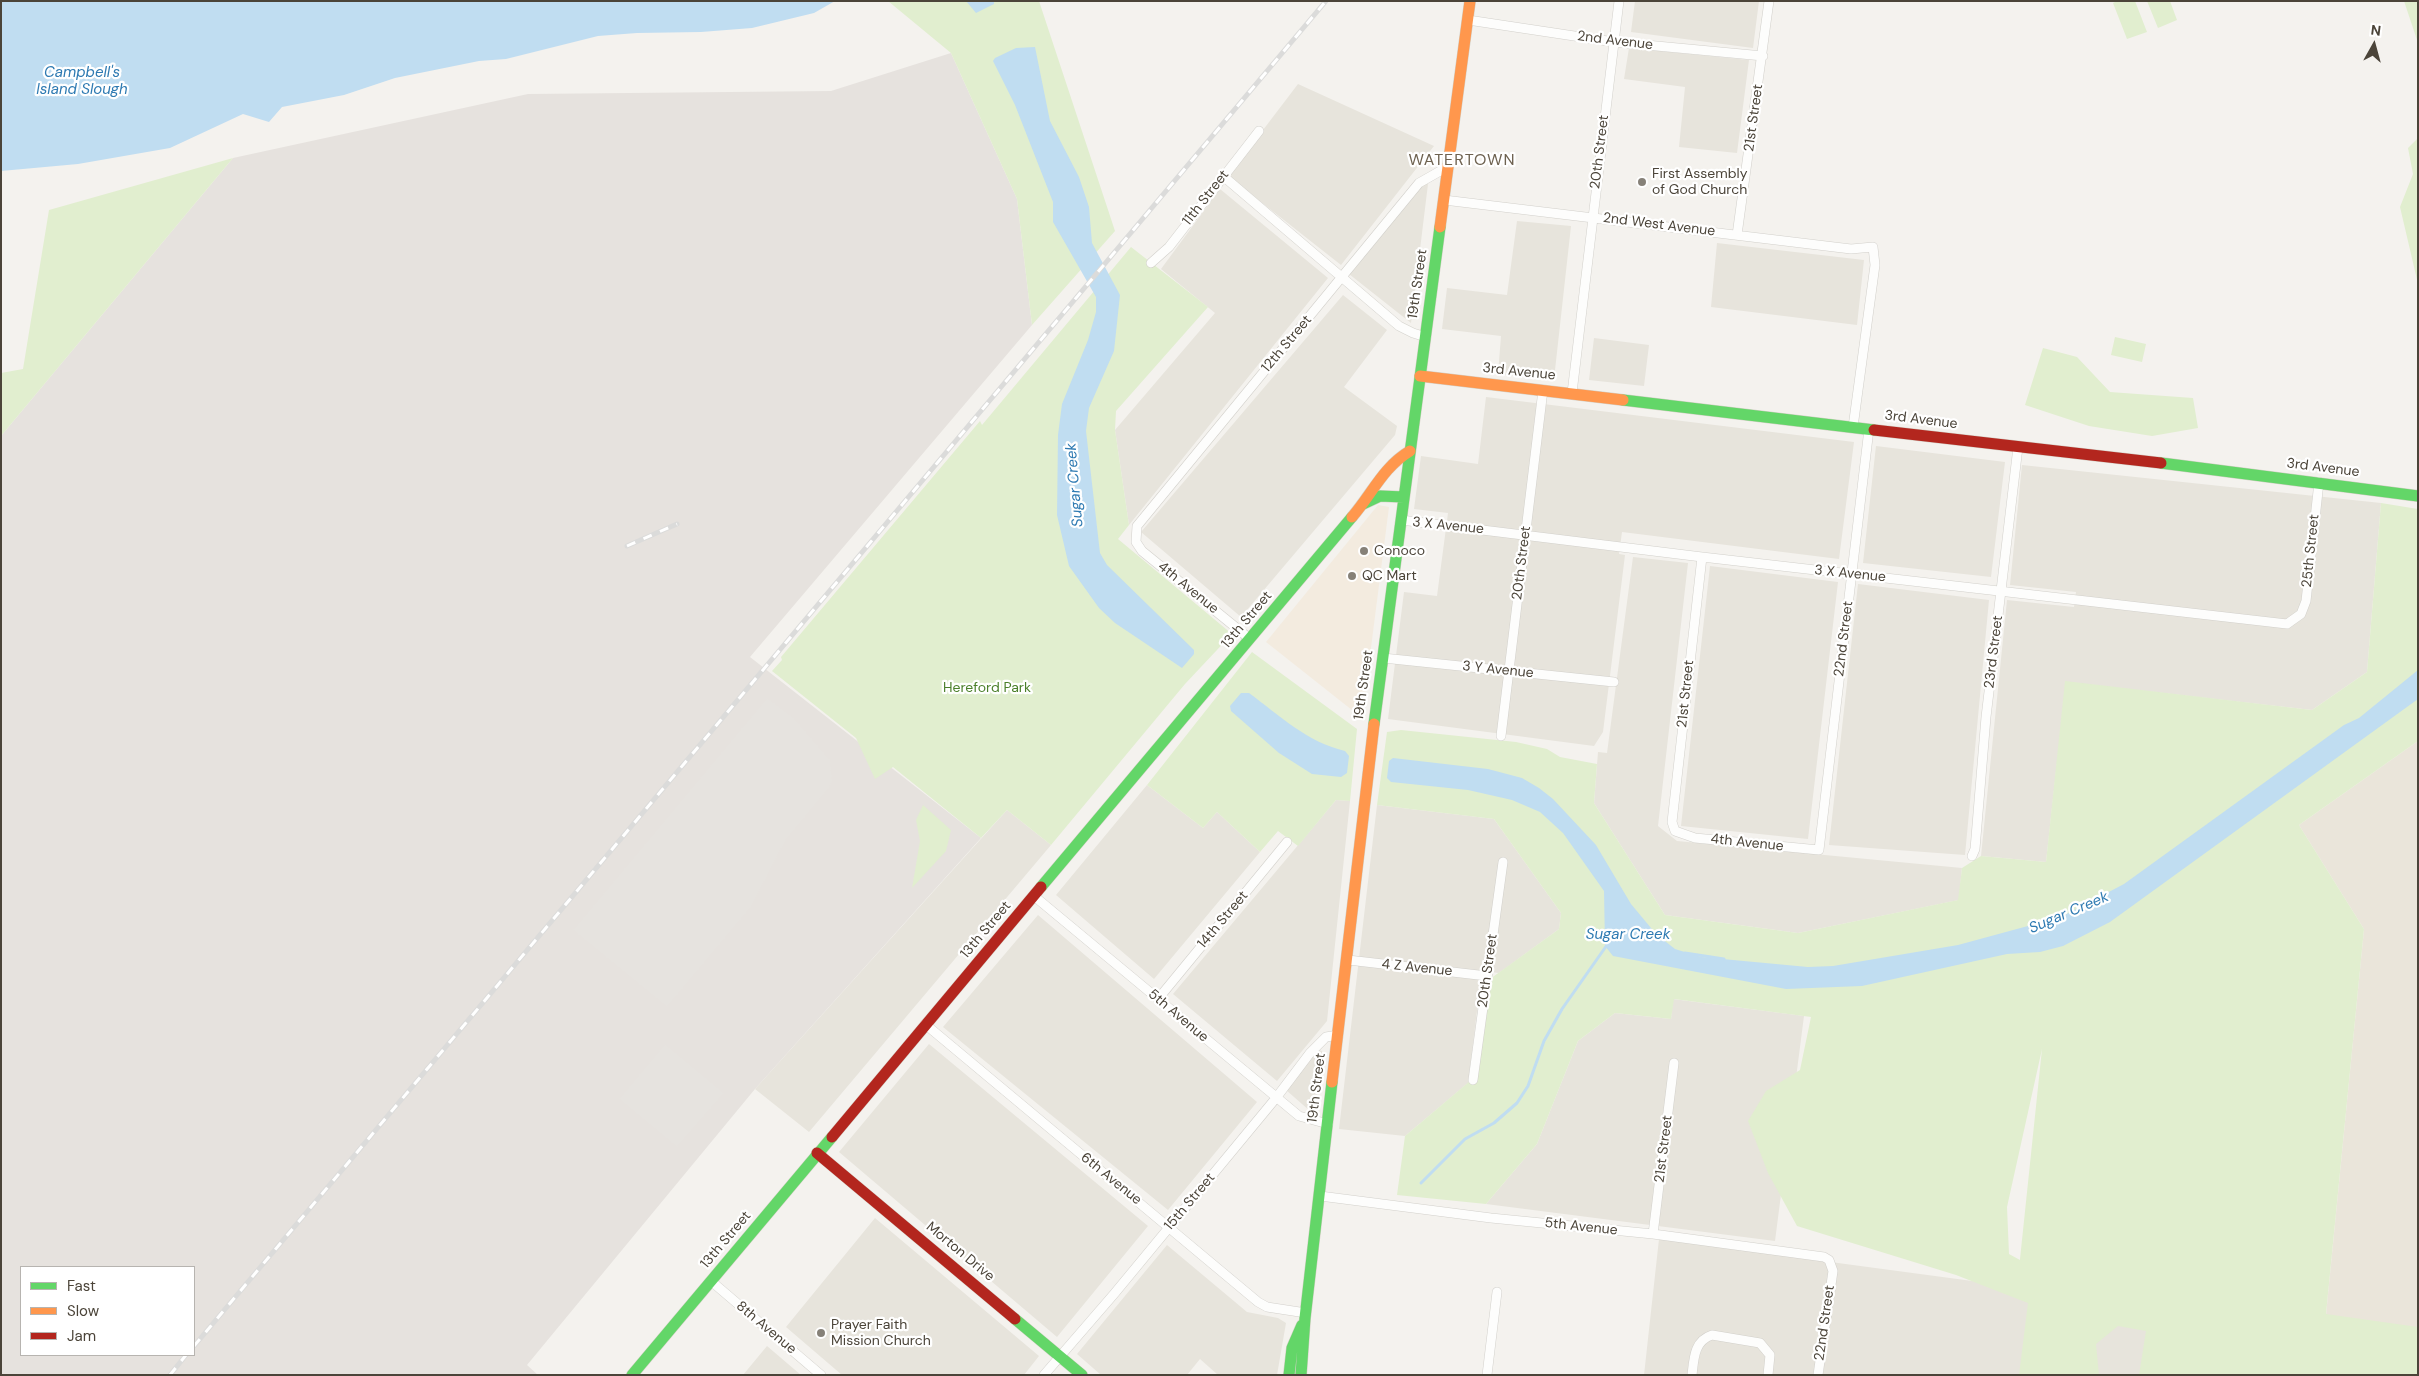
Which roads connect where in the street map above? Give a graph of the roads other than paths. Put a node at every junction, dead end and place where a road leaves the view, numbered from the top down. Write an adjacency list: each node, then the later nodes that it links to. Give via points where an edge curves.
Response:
1 (1470, 1): 4 (main road, 19th Street)
2 (1619, 1): 5 (street, 20th Street)
3 (1769, 1): 6 (street, 21st Street)
4 (1468, 20): 5 (street, 2nd Avenue); 8 (main road, 19th Street)
5 (1614, 42): 6 (street, 2nd Avenue); 11 (street, 20th Street)
6 (1763, 56): 12 (street, 21st Street)
7 (1259, 131): 9 (street, 11th Street)
8 (1448, 166): 10 (main road, 19th Street); 14 (street, 12th Street, via 1419,183)
9 (1223, 176): 13 (street, 11th Street, via 1169,247); 14 (street)
10 (1444, 200): 11 (street, 2nd West Avenue); 15 (main road, 19th Street)
11 (1592, 217): 12 (street, 2nd West Avenue); 18 (street, 20th Street)
12 (1737, 235): 19 (street, 2nd West Avenue, via 1851,249 1873,247 1875,265)
13 (1152, 263)
14 (1342, 276): 15 (street, via 1402,328); 28 (street, 12th Street, via 1144,516)
15 (1426, 336): 16 (main road, 19th Street)
16 (1420, 376): 17 (main road, 3rd Avenue); 22 (main road, 19th Street)
17 (1543, 390): 18 (main road, 3rd Avenue); 29 (street, 20th Street)
18 (1572, 393): 19 (main road, 3rd Avenue)
19 (1853, 427): 20 (main road, 3rd Avenue)
20 (1869, 429): 21 (main road, 3rd Avenue); 31 (street, 22nd Street)
21 (2018, 447): 23 (main road, 3rd Avenue); 32 (street, 23rd Street)
22 (1410, 452): 25 (main road, 19th Street); 26 (main road, 13th Street, via 1398,457 1368,493)
23 (2319, 482): 24 (main road, 3rd Avenue); 33 (street, 25th Street, via 2306,601)
24 (2418, 496)
25 (1404, 497): 26 (main road, via 1380,496); 27 (main road, 19th Street)
26 (1363, 504): 34 (main road, 13th Street)
27 (1401, 520): 29 (street, 3 X Avenue); 35 (main road, 19th Street)
28 (1135, 532): 34 (street, 4th Avenue, via 1136,542 1142,551)
29 (1526, 534): 30 (street, 3 X Avenue); 36 (street, 20th Street)
30 (1702, 557): 31 (street, 3 X Avenue); 39 (street, 21st Street, via 1672,822)
31 (1851, 574): 32 (street, 3 X Avenue); 41 (street, 22nd Street)
32 (2001, 592): 33 (street, 3 X Avenue, via 2272,624 2287,624); 42 (street, 23rd Street)
33 (2298, 618)
34 (1250, 639): 44 (main road, 13th Street)
35 (1383, 658): 36 (street, 3 Y Avenue); 45 (main road, 19th Street)
36 (1509, 671): 37 (street, 3 Y Avenue); 38 (street, 20th Street)
37 (1614, 682)
38 (1501, 736)
39 (1675, 831): 41 (street, 4th Avenue, via 1696,838)
40 (1288, 842): 47 (street, 14th Street)
41 (1819, 850)
42 (1972, 856)
43 (1503, 862): 46 (street, 20th Street)
44 (1034, 896): 47 (street, 5th Avenue); 48 (main road, 13th Street)
45 (1348, 960): 46 (street, 4 Z Avenue); 49 (main road, 19th Street)
46 (1487, 976): 51 (street, 20th Street)
47 (1158, 998): 52 (street, 5th Avenue)
48 (926, 1024): 54 (main road, 13th Street); 56 (street, 6th Avenue)
49 (1338, 1035): 52 (street, 15th Street, via 1322,1040); 53 (main road, 19th Street)
50 (1674, 1063): 57 (street, 21st Street)
51 (1473, 1080)
52 (1276, 1098): 53 (street, 5th Avenue, via 1299,1116); 56 (street, 15th Street)
53 (1328, 1124): 55 (main road, 19th Street)
54 (817, 1153): 59 (main road, 13th Street); 62 (main road, Morton Drive)
55 (1320, 1196): 57 (street, 5th Avenue); 61 (main road, 19th Street)
56 (1169, 1226): 61 (street, 6th Avenue, via 1258,1302); 62 (street, 15th Street)
57 (1653, 1234): 58 (street, 5th Avenue, via 1815,1255 1829,1260)
58 (1833, 1271): 72 (street, 22nd Street)
59 (711, 1282): 63 (main road, 13th Street); 64 (street, 8th Avenue)
60 (1497, 1292): 69 (street)
61 (1305, 1316): 67 (main road, via 1292,1348); 68 (main road, 19th Street)
62 (1060, 1356): 65 (street, 15th Street); 66 (main road, Morton Drive)
63 (632, 1375)
64 (820, 1375)
65 (1044, 1375)
66 (1082, 1375)
67 (1289, 1375)
68 (1301, 1375)
69 (1487, 1375)
70 (1692, 1375): 71 (street, via 1696,1348 1712,1335 1760,1343 1770,1355)
71 (1768, 1375)
72 (1818, 1375)

